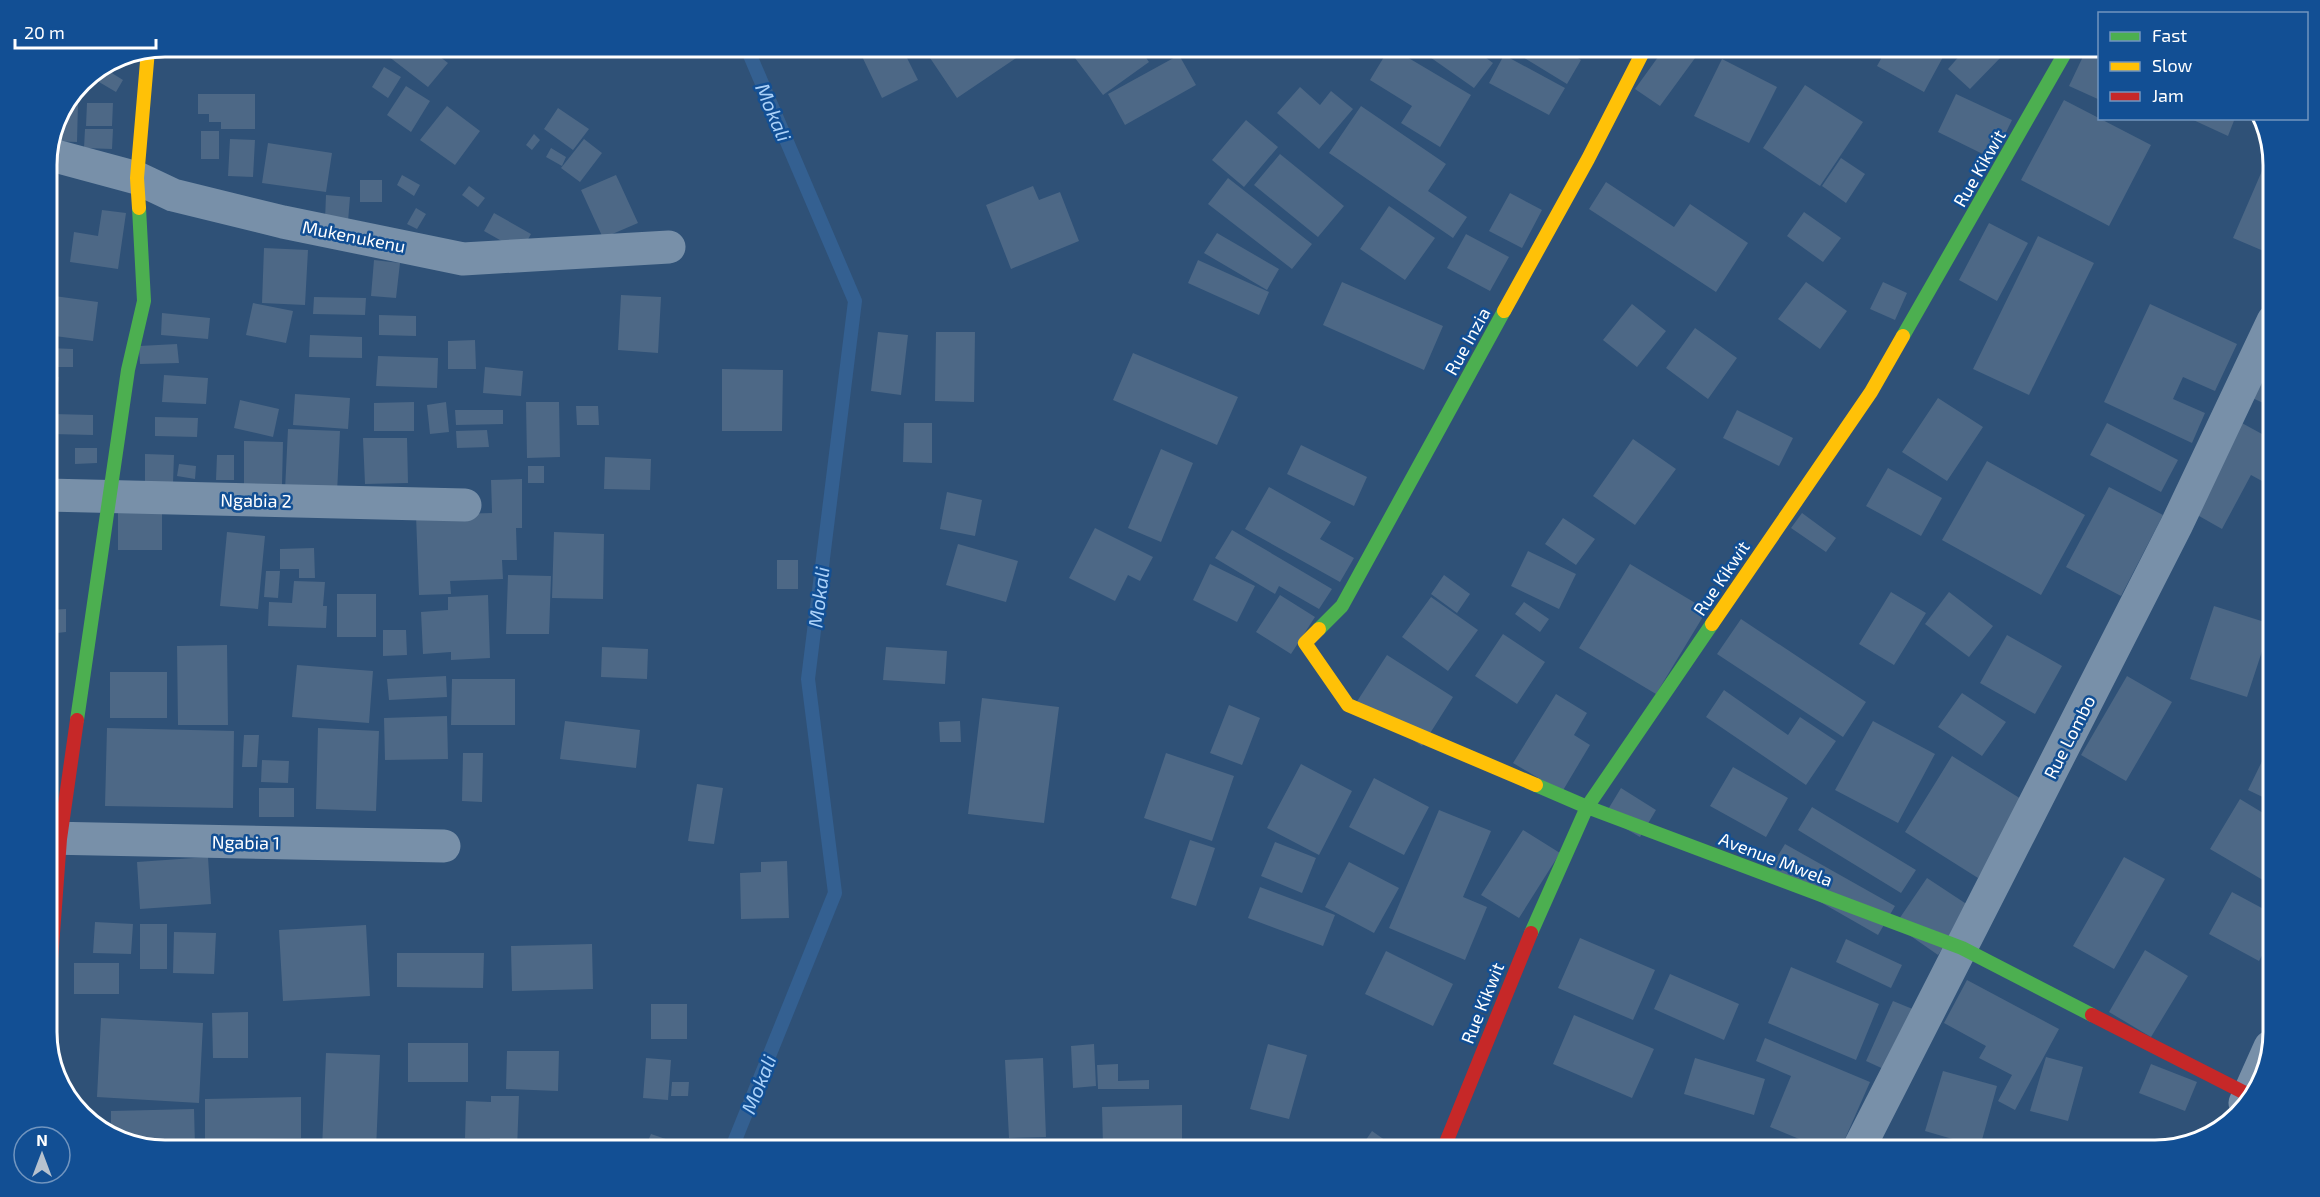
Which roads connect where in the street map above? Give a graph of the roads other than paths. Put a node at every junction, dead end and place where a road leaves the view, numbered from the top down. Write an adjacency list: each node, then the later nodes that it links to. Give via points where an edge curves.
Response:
1 (1640, 57): 11 (street, Rue Inzia, via 1342,606)
2 (2063, 57): 12 (street, Rue Kikwit, via 1871,392)
3 (147, 59): 5 (street)
4 (57, 156): 5 (street, Mukenukenu)
5 (137, 178): 6 (street, Mukenukenu, via 184,198 463,259); 9 (street, via 144,301 128,370)
6 (669, 247)
7 (2263, 342): 16 (street, Rue Lombo, via 2177,524)
8 (57, 495): 9 (street, Ngabia 2)
9 (108, 497): 10 (street, Ngabia 2); 13 (street)
10 (465, 505)
11 (1305, 643): 12 (street, Avenue Mwela, via 1348,705)
12 (1587, 807): 16 (street, Avenue Mwela); 18 (street, Rue Kikwit, via 1512,976)
13 (57, 813)
14 (57, 838): 15 (street, Ngabia 1)
15 (444, 846)
16 (1962, 948): 17 (street, Avenue Mwela); 19 (street, Rue Lombo)
17 (2242, 1095)
18 (1447, 1140)
19 (1863, 1140)

